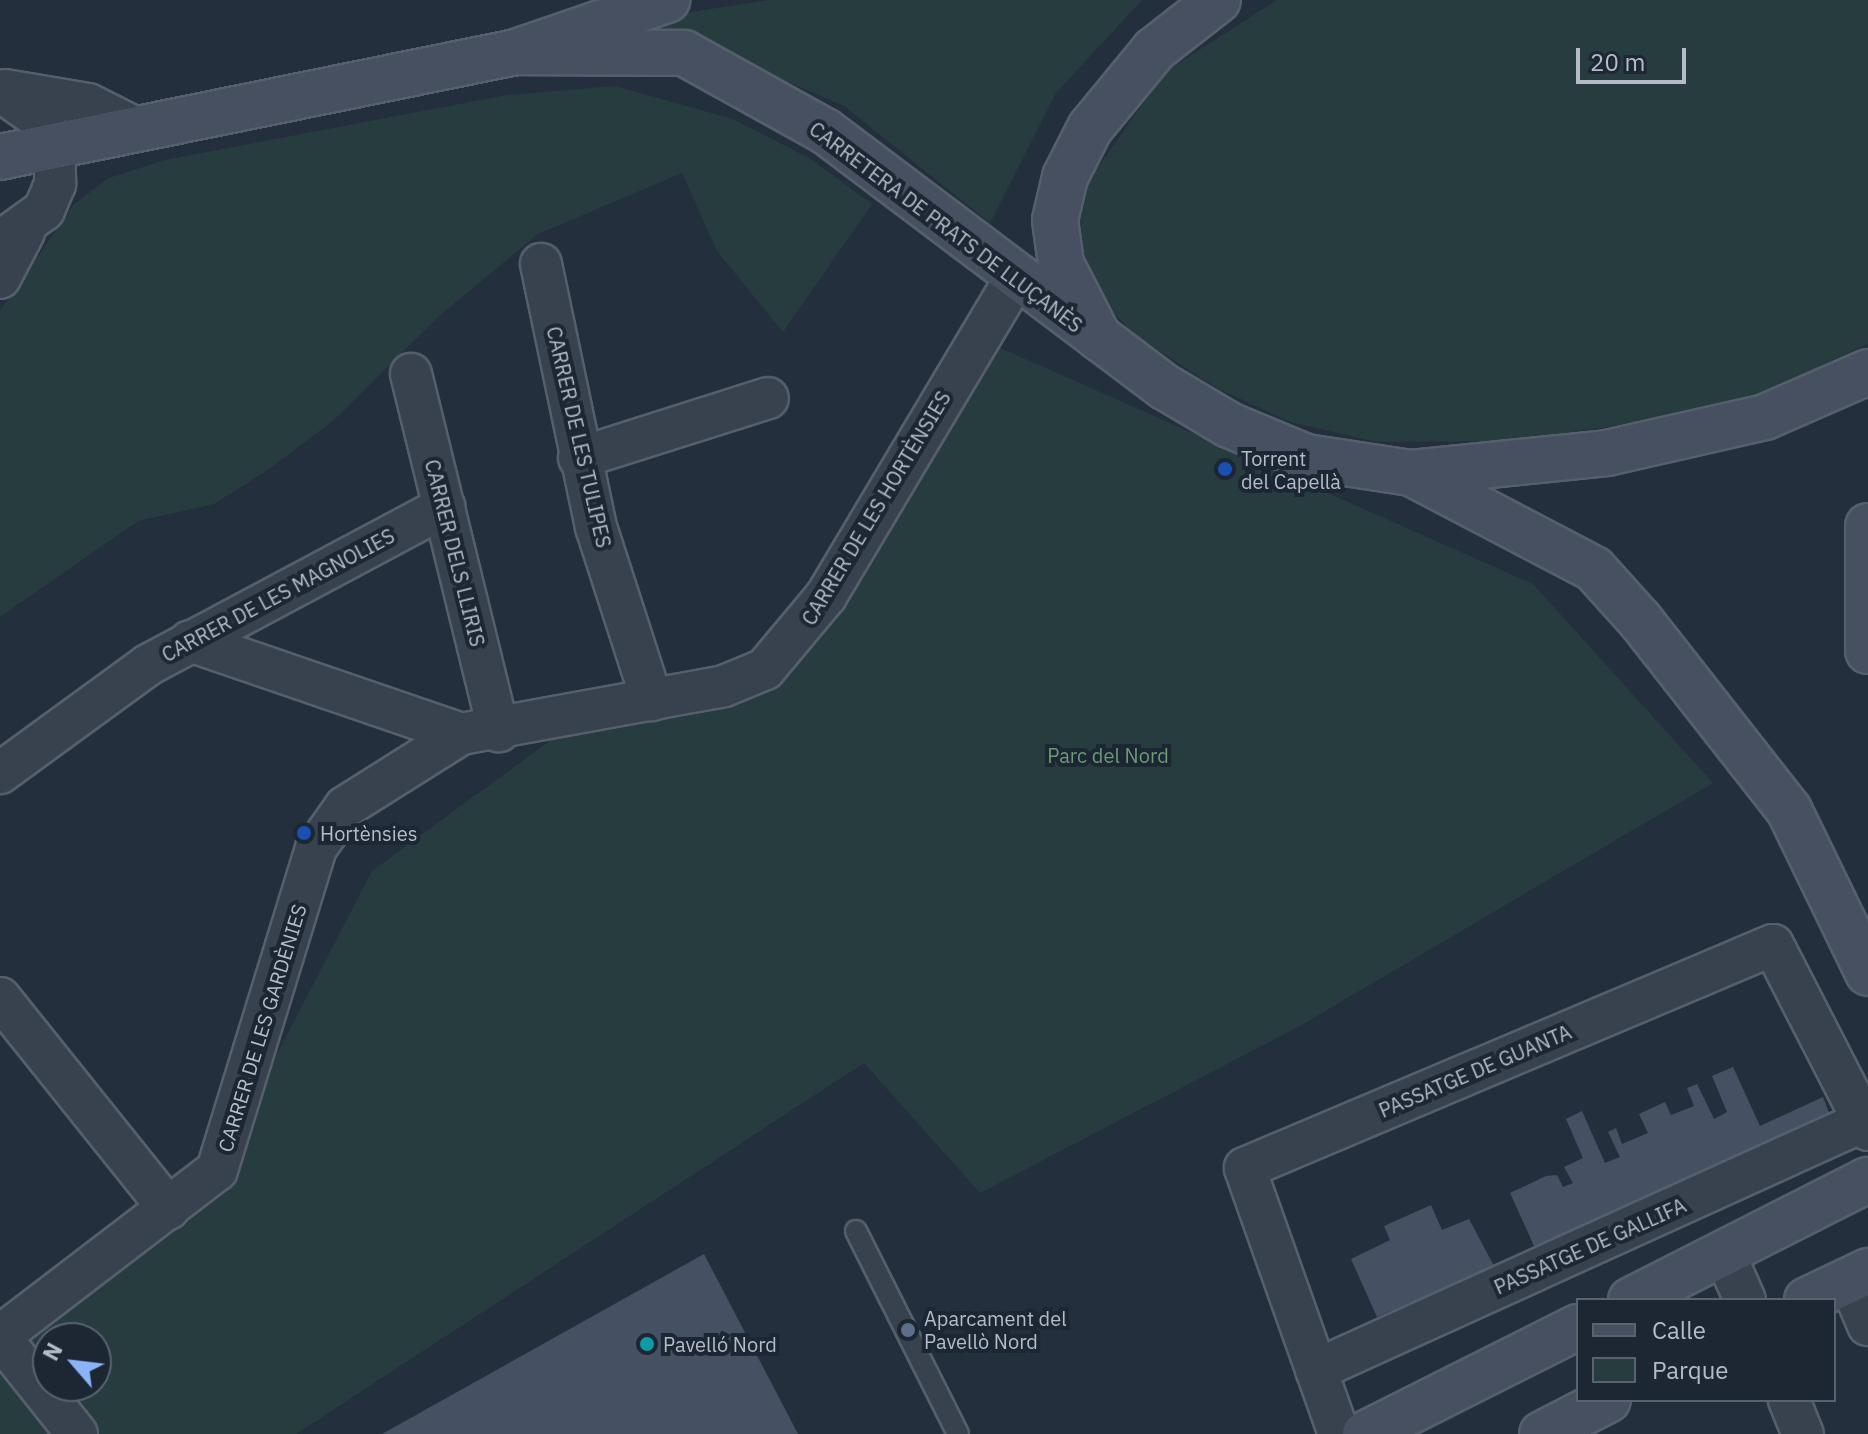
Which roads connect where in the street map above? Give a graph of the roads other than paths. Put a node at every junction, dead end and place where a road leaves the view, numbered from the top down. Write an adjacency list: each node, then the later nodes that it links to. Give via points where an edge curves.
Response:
1 (667, 0): 3 (street, CARRETERA DE PRATS DE LLUÇANÈS)
2 (1218, 0): 12 (street, CARRETERA DE PRATS DE LLUÇANÈS, via 1154,50 1090,128 1065,177 1055,220 1061,264)
3 (516, 52): 5 (street, CARRETERA DE PRATS DE LLUÇANÈS); 11 (street, CARRETERA DE PRATS DE LLUÇANÈS, via 684,53 825,131)
4 (0, 90): 5 (street, via 88,104); 7 (street, via 23,101)
5 (138, 129): 7 (street, CARRETERA DE PRATS DE LLUÇANÈS)
6 (0, 157): 7 (street, CARRETERA DE PRATS DE LLUÇANÈS)
7 (54, 165): 8 (street)
8 (12, 237): 10 (street)
9 (541, 264): 16 (street, CARRER DE LES TULIPES)
10 (0, 278)
11 (1014, 281): 12 (street, CARRETERA DE PRATS DE LLUÇANÈS); 22 (street, CARRER DE LES HORTÈNSIES, via 793,642 765,669)
12 (1102, 344): 17 (street, CARRETERA DE PRATS DE LLUÇANÈS, via 1242,431 1306,457)
13 (1868, 372): 17 (street, CARRETERA DE PRATS DE LLUÇANÈS, via 1765,417 1685,439)
14 (411, 374): 18 (street, CARRER DELS LLIRIS)
15 (768, 398): 16 (street)
16 (579, 458): 22 (street, CARRER DE LES TULIPES)
17 (1411, 473): 25 (street, via 1594,569 1789,810)
18 (444, 507): 20 (street, CARRER DE LES MAGNOLIES); 23 (street, CARRER DELS LLIRIS)
19 (1868, 526): 21 (street)
20 (190, 641): 23 (street); 24 (street, CARRER DE LES MAGNOLIES)
21 (1868, 651)
22 (652, 700): 23 (street, CARRER DE LES HORTÈNSIES)
23 (480, 733): 29 (street, CARRER DE LES GARDÈNIES, via 345,807 327,830 229,1146 217,1170)
24 (0, 773)
25 (1868, 973)
26 (0, 998): 29 (street)
27 (1866, 1126): 39 (street, PASSATGE DE GALLIFA); 39 (street, PASSATGE DE GUANTA, via 1773,945 1245,1168)
28 (1868, 1180): 31 (street)
29 (169, 1209): 38 (street, CARRER DE LES GARDÈNIES)
30 (856, 1231): 43 (lane)
31 (1725, 1255): 33 (street); 34 (street)
32 (1859, 1276): 35 (street); 36 (street)
33 (1635, 1298)
34 (1744, 1298)
35 (1811, 1298)
36 (1868, 1325)
37 (1576, 1328): 45 (street)
38 (0, 1336): 42 (street)
39 (1316, 1370): 44 (street, PASSATGE DE GUANTA)
40 (1604, 1402): 46 (street)
41 (1790, 1402): 47 (street)
42 (77, 1434)
43 (958, 1434)
44 (1339, 1434)
45 (1365, 1434)
46 (1542, 1434)
47 (1803, 1434)

